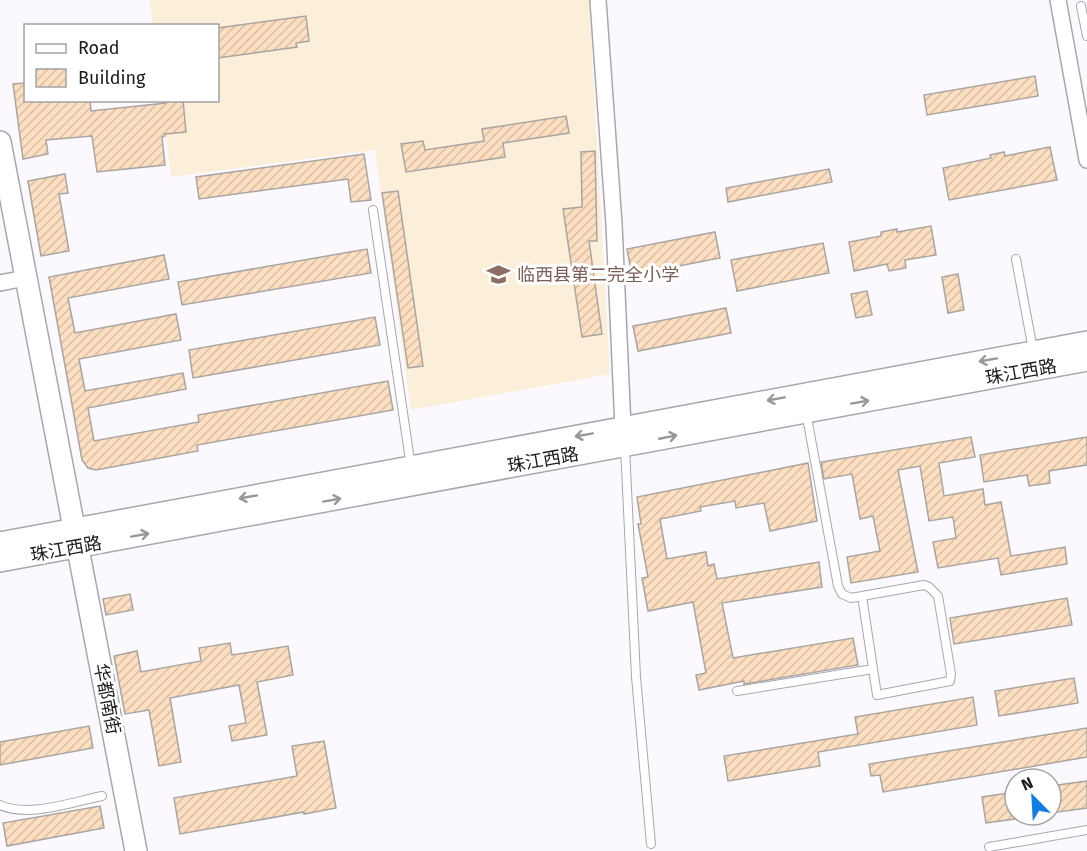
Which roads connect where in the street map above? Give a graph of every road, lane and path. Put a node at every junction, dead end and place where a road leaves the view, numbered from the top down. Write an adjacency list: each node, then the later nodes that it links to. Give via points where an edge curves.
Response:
1 (598, 0): 15 (street)
2 (1058, 0): 6 (street)
3 (1081, 6): 4 (lane)
4 (1087, 36)
5 (0, 142): 9 (main road, 华都南街)
6 (1087, 160)
7 (373, 210): 16 (lane)
8 (1016, 260): 12 (lane)
9 (26, 278): 10 (street); 17 (main road, 华都南街)
10 (0, 283)
11 (1087, 342): 12 (main road, 珠江西路)
12 (1033, 352): 15 (main road, 珠江西路, one-way to 15)
13 (1087, 360): 14 (main road, 珠江西路, one-way to 13)
14 (806, 412): 15 (main road, 珠江西路, one-way to 14); 20 (lane, via 838,586 850,598)
15 (624, 436): 16 (main road, 珠江西路, one-way to 16); 17 (main road, 珠江西路, one-way to 15); 26 (lane, via 636,677)
16 (411, 467): 17 (main road, 珠江西路, one-way to 17)
17 (76, 538): 18 (main road, 珠江西路); 19 (main road, 珠江西路); 28 (main road, 华都南街)
18 (0, 543)
19 (0, 561)
20 (862, 596): 21 (lane); 21 (lane, via 924,585 934,591 951,674 950,681 944,683 877,695)
21 (873, 669): 22 (lane)
22 (738, 691)
23 (102, 796): 24 (lane, via 30,811)
24 (0, 805)
25 (1087, 830): 27 (lane)
26 (651, 844)
27 (990, 847)
28 (136, 851)

